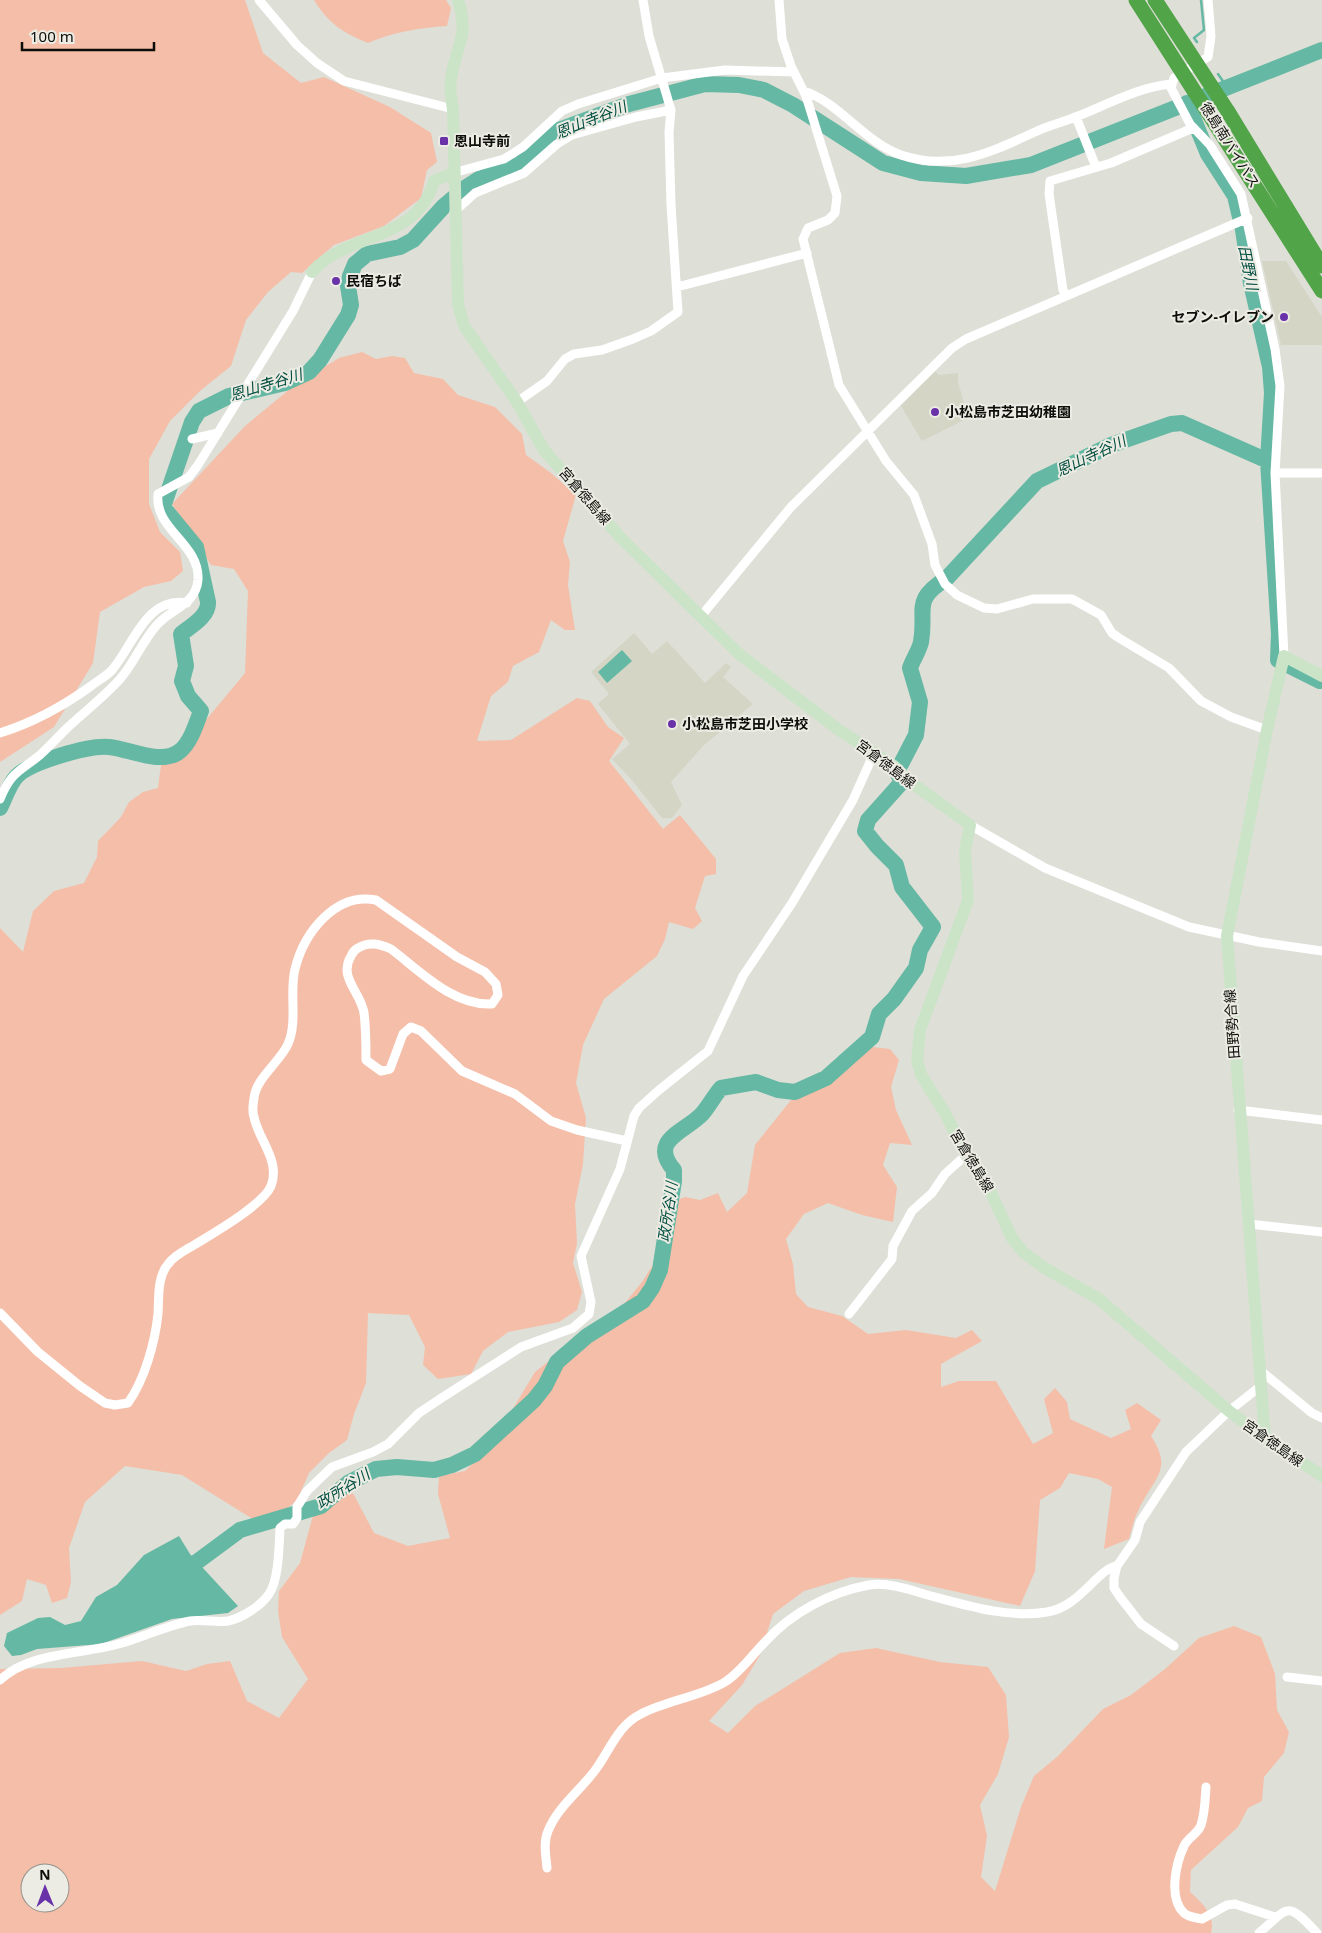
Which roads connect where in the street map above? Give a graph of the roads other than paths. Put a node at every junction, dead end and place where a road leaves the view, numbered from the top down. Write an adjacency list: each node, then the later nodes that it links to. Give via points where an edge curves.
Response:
1 (259, 0): 14 (street, via 297,45 344,81)
2 (458, 0): 14 (main road, 宮倉徳島線, via 463,22 462,45 452,72)
3 (643, 0): 10 (street, via 649,36)
4 (779, 0): 8 (street, via 782,39)
5 (1136, 0): 9 (highway, 徳島南バイパス)
6 (1155, 0): 9 (highway, 徳島南バイパス)
7 (1208, 0): 9 (street, via 1211,49)
8 (794, 72): 10 (street, via 725,70); 12 (street)
9 (1194, 75): 11 (street, via 1174,78); 22 (highway, 徳島南バイパス, via 1226,110); 25 (highway, 徳島南バイパス, via 1212,119)
10 (664, 82): 13 (street); 18 (street, via 578,104 562,112 523,147 504,159)
11 (1172, 89): 15 (street, via 1127,96); 16 (street)
12 (805, 93): 15 (street, via 815,94 861,131 901,155 931,161 985,155 1037,131); 21 (street, via 837,196 835,213 804,233)
13 (670, 107): 19 (street, via 572,135 524,173 475,193); 24 (street, via 671,205)
14 (452, 109): 18 (main road, 宮倉徳島線)
15 (1077, 120): 17 (street)
16 (1192, 126): 17 (street); 20 (street, via 1210,145 1241,194)
17 (1094, 164): 26 (street, via 1050,181)
18 (453, 179): 19 (main road, 宮倉徳島線); 23 (main road, via 434,181 426,202 399,226 335,252)
19 (454, 209): 27 (main road, 宮倉徳島線, via 460,318)
20 (1243, 220): 26 (street); 31 (street, via 1278,367 1280,386)
21 (807, 254): 24 (street); 28 (street, via 836,376)
22 (1322, 266)
23 (312, 272): 29 (street, via 294,312)
24 (677, 287): 27 (street, via 678,312 674,316 651,330 609,347 574,354 565,359 547,380)
25 (1322, 291)
26 (1066, 295): 28 (street, via 952,348)
27 (516, 402): 34 (main road, 宮倉徳島線, via 544,450 620,537)
28 (868, 430): 34 (street, via 791,508); 37 (street, via 886,461 914,495 929,534 934,565 957,596 984,608 997,609 1053,597 1078,601 1101,615 1112,633 1169,668 1201,701 1231,717)
29 (218, 433): 30 (street); 33 (street, via 189,477 158,494 157,506 162,520 190,550 196,566 195,594)
30 (192, 439)
31 (1275, 473): 32 (street); 35 (street)
32 (1322, 473)
33 (186, 603): 38 (street, via 165,604 135,632 112,670 62,707 28,724); 40 (street, via 157,624 119,680 40,755 7,781)
34 (702, 615): 39 (main road, 宮倉徳島線, via 739,654)
35 (1284, 656): 36 (main road); 37 (main road, 田野勢合線)
36 (1322, 676)
37 (1267, 730): 42 (main road, 田野勢合線)
38 (0, 733)
39 (874, 753): 41 (main road, 宮倉徳島線); 46 (street, via 853,800 792,903 743,976 708,1051 639,1108)
40 (0, 799)
41 (970, 825): 42 (street, via 1046,868 1167,920); 47 (main road, 宮倉徳島線, via 964,850 968,900 920,1030 917,1060 921,1075)
42 (1227, 936): 43 (street); 44 (main road, 田野勢合線)
43 (1322, 951)
44 (1238, 1110): 45 (street); 48 (main road, 田野勢合線)
45 (1322, 1120)
46 (627, 1141): 50 (street, via 551,1121 516,1094 462,1070 422,1030 411,1027 402,1034 390,1068 381,1071 370,1065 366,1060 364,1012 348,982 346,965 354,950 364,944 381,944 391,949 442,987 477,1005 492,1004 498,995 496,984 485,972 376,900 365,898 341,904 316,925 304,944 295,969 290,1038 254,1096 254,1117 272,1163 271,1187 226,1225 169,1262 163,1272 152,1343 135,1392 128,1402 105,1403 80,1386 38,1352); 61 (street, via 620,1169 582,1256 591,1302 589,1314 573,1328 521,1347 419,1413 388,1444 332,1467 318,1479 297,1507 297,1518 293,1524 280,1528 277,1567 270,1593 265,1599 228,1621 193,1621 160,1628 124,1643 49,1657 9,1672)
47 (966, 1155): 51 (street, via 912,1211 893,1246 892,1260); 54 (main road, 宮倉徳島線, via 986,1182 1008,1231 1023,1252 1099,1299)
48 (1249, 1224): 49 (street); 52 (main road, 田野勢合線)
49 (1322, 1232)
50 (0, 1313)
51 (849, 1314)
52 (1261, 1371): 53 (main road, 田野勢合線); 55 (street)
53 (1262, 1385): 54 (street); 56 (main road, 田野勢合線)
54 (1229, 1411): 56 (main road, 宮倉徳島線); 58 (street, via 1186,1452 1140,1522 1135,1540)
55 (1322, 1418)
56 (1265, 1438): 57 (main road, 宮倉徳島線)
57 (1322, 1476)
58 (1117, 1566): 59 (street, via 1114,1578 1117,1593 1141,1624); 64 (street, via 1109,1567 1068,1604 1047,1612 1011,1613 901,1587 871,1585 813,1605 791,1618 725,1682 670,1700 638,1715 618,1734 596,1770 567,1801 548,1830 545,1842)
59 (1174, 1646)
60 (1287, 1678): 62 (street)
61 (0, 1680)
62 (1322, 1681)
63 (1206, 1787): 65 (street, via 1200,1828 1184,1844 1177,1870 1175,1896 1184,1913 1202,1919 1221,1907 1235,1904)
64 (547, 1868)
65 (1275, 1917): 66 (street); 67 (street, via 1282,1911 1294,1912)
66 (1259, 1933)
67 (1317, 1933)

